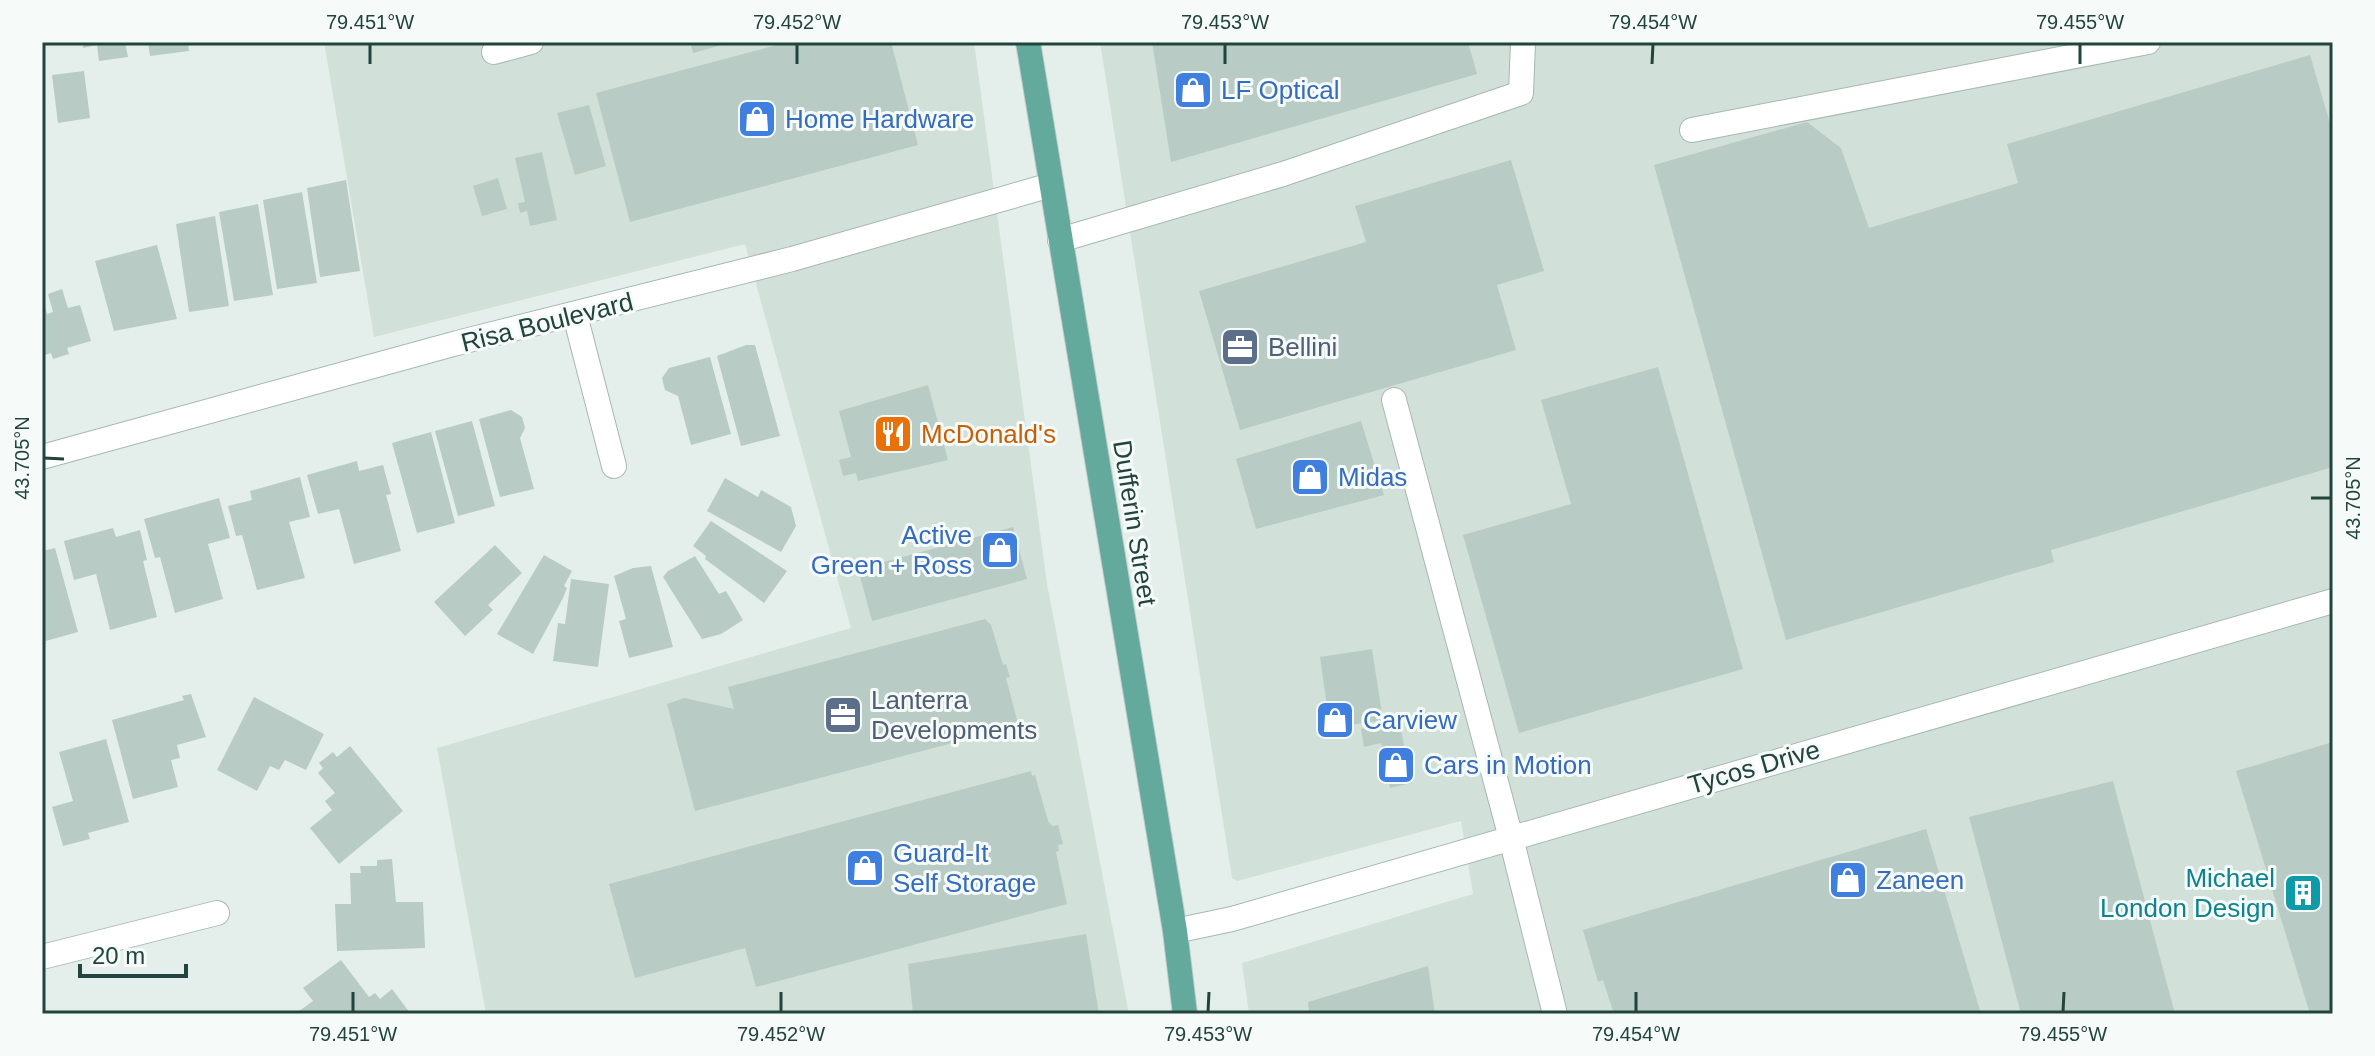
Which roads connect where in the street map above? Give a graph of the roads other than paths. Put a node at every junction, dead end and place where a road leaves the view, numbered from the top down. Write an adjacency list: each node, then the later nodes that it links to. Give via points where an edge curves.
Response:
1 (531, 42): 5 (street)
2 (1028, 42): 7 (main road, Dufferin Street)
3 (1523, 42): 8 (street, via 1521,93 1283,174)
4 (2148, 42): 6 (street)
5 (494, 52)
6 (1692, 130)
7 (1051, 185): 8 (main road, Dufferin Street); 9 (street, Risa Boulevard)
8 (1060, 240): 16 (main road, Dufferin Street)
9 (575, 315): 11 (street, Risa Boulevard); 12 (street)
10 (1394, 400): 14 (street)
11 (42, 457)
12 (614, 466)
13 (2333, 601): 14 (street, Tycos Drive)
14 (1511, 838): 16 (street, Tycos Drive); 19 (street)
15 (217, 913): 17 (street)
16 (1175, 931): 18 (main road, Dufferin Street)
17 (42, 957)
18 (1185, 1014)
19 (1555, 1014)

